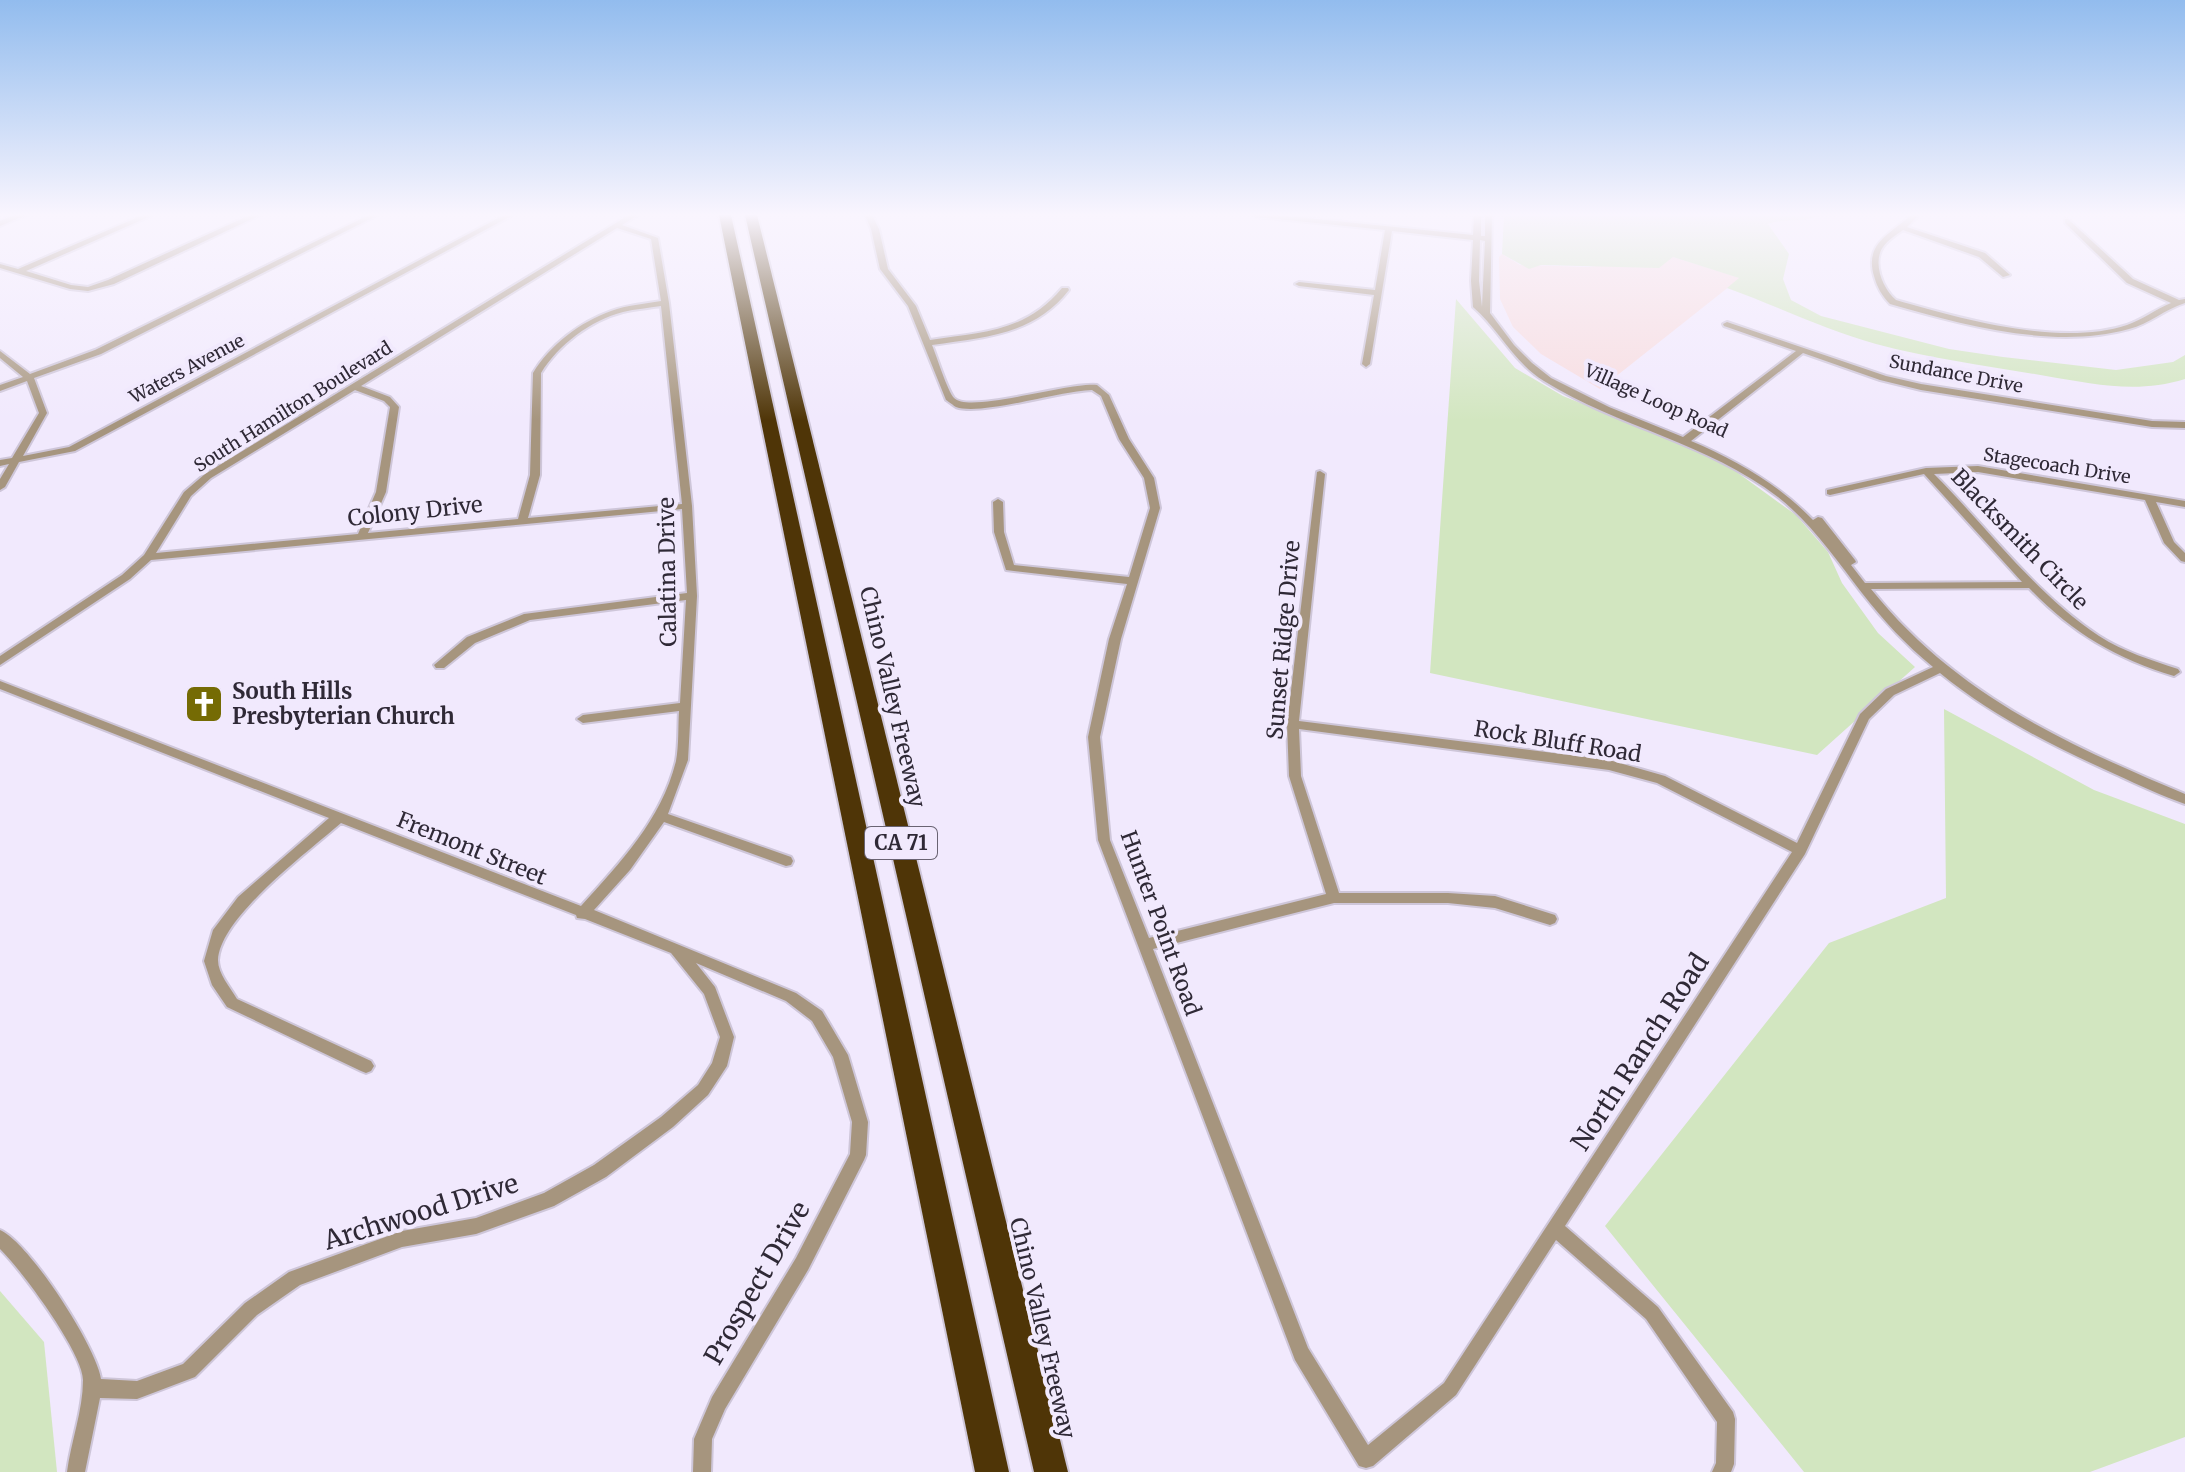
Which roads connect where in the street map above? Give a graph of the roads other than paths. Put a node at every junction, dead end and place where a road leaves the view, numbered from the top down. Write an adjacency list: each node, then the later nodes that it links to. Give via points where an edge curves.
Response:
1 (68, 284): 2 (street, via 88,289)
2 (105, 284)
3 (236, 284): 26 (street, via 98,352)
4 (378, 284): 31 (street, Waters Avenue, via 72,449)
5 (522, 284): 27 (street, South Hamilton Boulevard)
6 (662, 284): 19 (street, Calatina Drive)
7 (740, 284): 75 (highway, CA 71)
8 (767, 284): 76 (highway, Chino Valley Freeway / CA 71)
9 (895, 284): 22 (street)
10 (1299, 284): 17 (street)
11 (1379, 284): 17 (street)
12 (1475, 284): 20 (street, Village Loop Road, via 1477,307)
13 (1487, 284): 20 (street)
14 (1881, 284): 18 (street, via 1885,296 1905,306 2029,333 2081,335 2129,327)
15 (2137, 284): 18 (street)
16 (1065, 290): 22 (street, via 1027,323)
17 (1377, 293): 25 (street)
18 (2181, 302)
19 (665, 303): 40 (street, Calatina Drive); 41 (street, via 602,318 542,362 537,373 535,475)
20 (1486, 313): 30 (street, Village Loop Road, via 1540,374 1587,399)
21 (1727, 324): 23 (street, Sundance Drive)
22 (928, 343): 45 (street, Hunter Point Road, via 949,398 959,405 1058,389 1094,387 1105,395 1149,478 1155,508)
23 (1802, 350): 29 (street, Sundance Drive, via 1921,387); 30 (street)
24 (0, 354): 26 (street)
25 (1366, 364)
26 (30, 378): 28 (street); 31 (street, via 43,413)
27 (354, 386): 42 (street, via 395,407 381,492); 43 (street, South Hamilton Boulevard, via 208,476 187,494)
28 (0, 388)
29 (2185, 425)
30 (1690, 437): 47 (street, Village Loop Road, via 1782,496)
31 (16, 461): 32 (street, Waters Avenue); 35 (street)
32 (0, 463)
33 (1926, 471): 36 (street, Stagecoach Drive); 37 (street, Stagecoach Drive, via 1978,469); 46 (street, Blacksmith Circle)
34 (1320, 474): 56 (street, Sunset Ridge Drive)
35 (0, 487)
36 (1830, 492)
37 (2149, 498): 39 (street, Stagecoach Drive); 44 (street, via 2169,543)
38 (998, 502): 45 (street, via 999,532 1010,568)
39 (2185, 504)
40 (687, 506): 41 (street, Colony Drive); 48 (street, Calatina Drive)
41 (522, 521): 42 (street, Colony Drive)
42 (362, 536): 43 (street, Colony Drive)
43 (148, 557): 49 (street, South Hamilton Boulevard, via 96,599)
44 (2185, 559)
45 (1131, 581): 65 (street, Hunter Point Road, via 1094,737 1104,840)
46 (2030, 585): 47 (street); 52 (street, Blacksmith Circle, via 2069,622 2126,657)
47 (1863, 586): 51 (street, Village Loop Road, via 1892,623)
48 (692, 596): 50 (street, via 528,617 471,640); 54 (street, Calatina Drive)
49 (0, 661)
50 (440, 665)
51 (1941, 668): 57 (street, Village Loop Road, via 2065,746); 60 (street, North Ranch Road, via 1890,692 1864,717)
52 (2174, 672)
53 (0, 685): 59 (street, Fremont Street)
54 (686, 706): 55 (street); 58 (street, Calatina Drive, via 682,760)
55 (583, 719)
56 (1293, 724): 60 (street, Rock Bluff Road, via 1609,765 1661,779); 62 (street, Sunset Ridge Drive, via 1295,776)
57 (2185, 799)
58 (661, 816): 61 (street); 63 (street, Calatina Drive)
59 (339, 817): 63 (street, Fremont Street); 67 (street, via 243,901 218,934 211,961 232,1003)
60 (1800, 850): 69 (street, North Ranch Road)
61 (786, 861)
62 (1334, 898): 64 (street, via 1495,902); 65 (street)
63 (582, 914): 66 (street, Fremont Street)
64 (1550, 919)
65 (1144, 945): 72 (street, Hunter Point Road, via 1301,1354)
66 (675, 948): 68 (street, Fremont Street, via 791,997 817,1016 840,1055); 71 (street, Archwood Drive, via 710,991 727,1037 719,1066 703,1090 667,1122 600,1171 548,1200 476,1226 402,1239 295,1278 251,1309 189,1371 137,1390)
67 (366, 1066)
68 (860, 1122): 74 (street, Prospect Drive, via 858,1155 802,1264 718,1403 703,1439)
69 (1555, 1228): 72 (street, North Ranch Road, via 1450,1389); 77 (street, via 1652,1313 1726,1419)
70 (0, 1238): 71 (street, via 48,1294 92,1373)
71 (91, 1388): 73 (street)
72 (1366, 1459)
73 (76, 1472)
74 (702, 1472)
75 (992, 1472)
76 (1051, 1472)
77 (1721, 1472)

